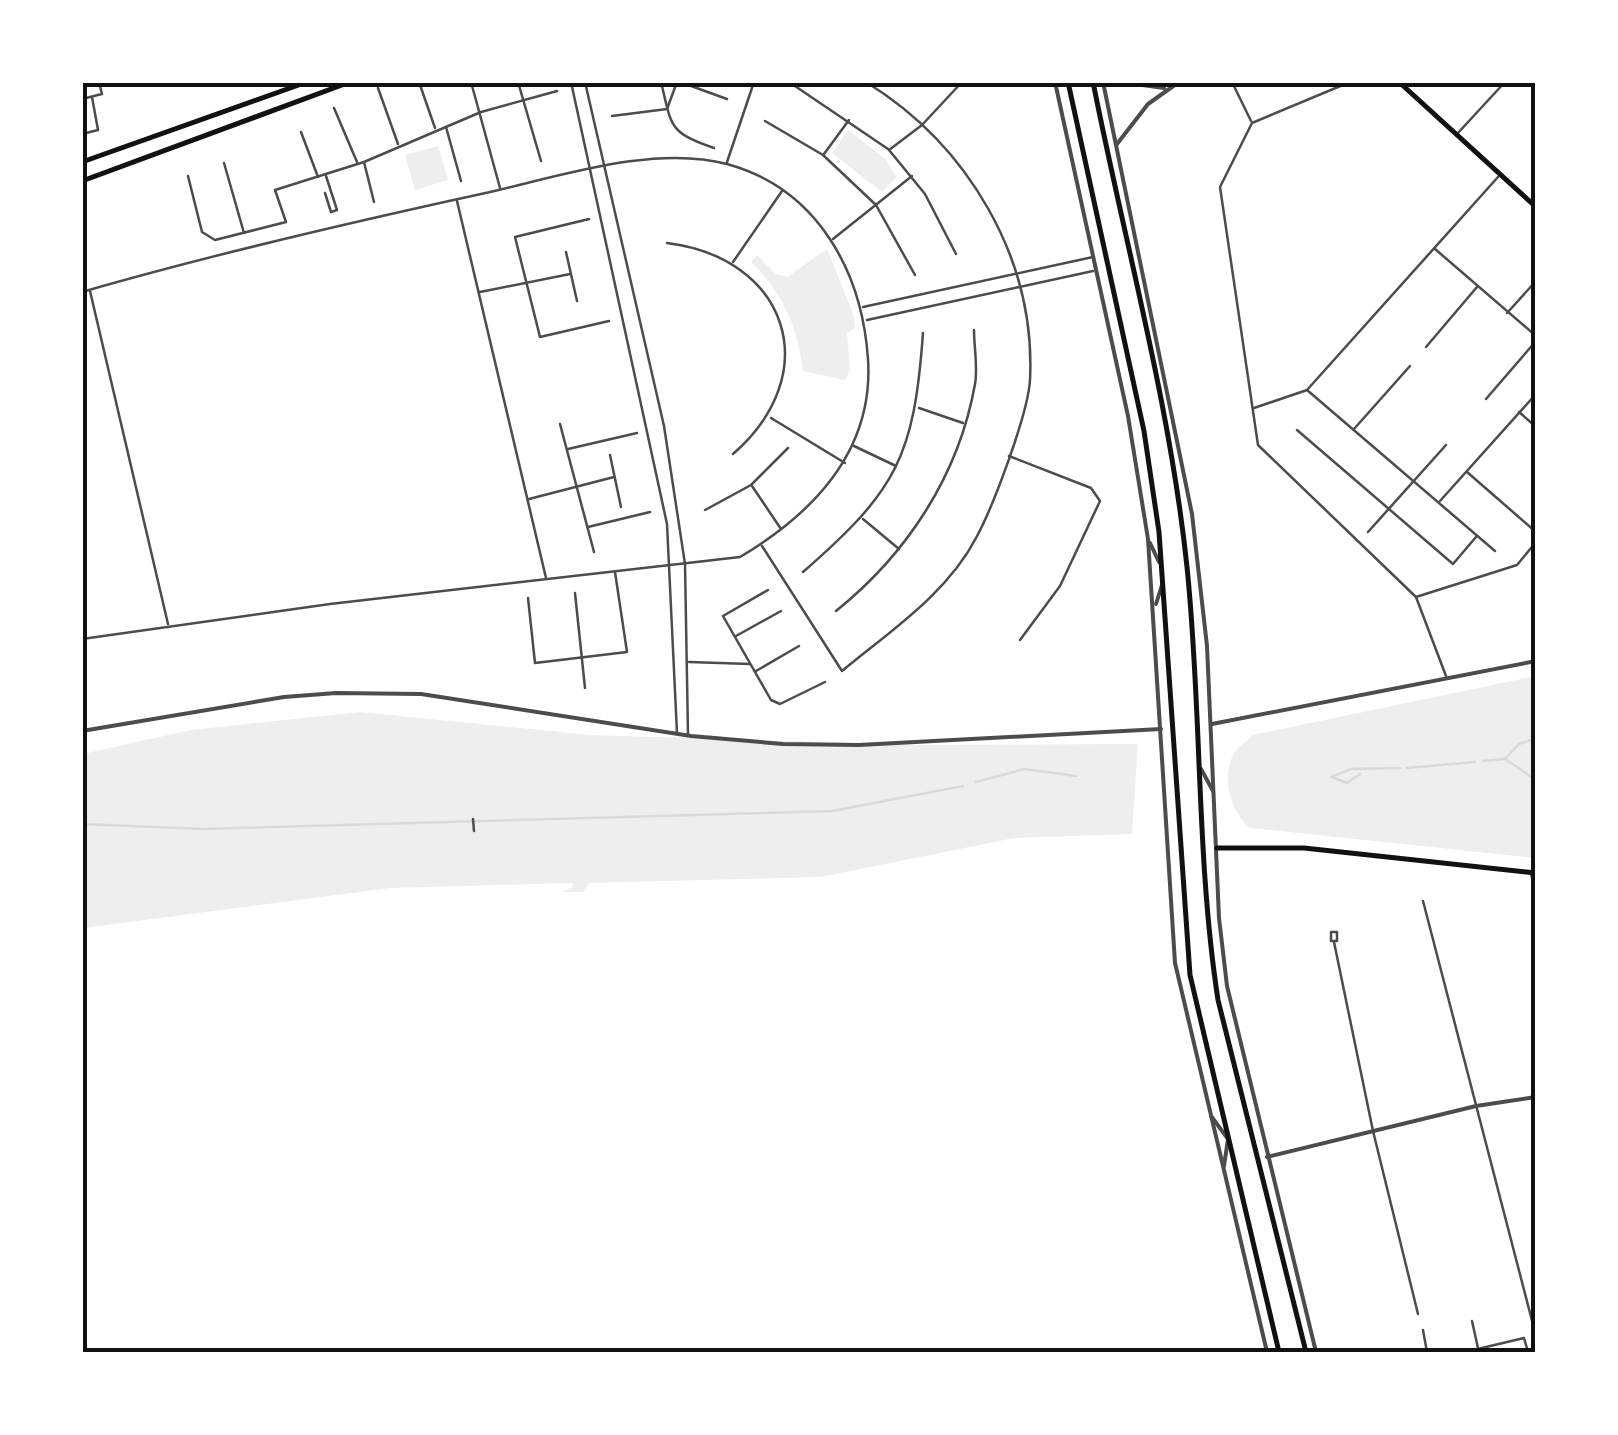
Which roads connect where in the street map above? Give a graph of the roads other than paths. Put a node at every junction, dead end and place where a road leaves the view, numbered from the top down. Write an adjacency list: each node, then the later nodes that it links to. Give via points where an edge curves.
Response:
1 (96, 82): 25 (street); 29 (street, via 102,94)
2 (308, 82): 52 (main road)
3 (350, 82): 64 (main road)
4 (418, 82): 42 (street)
5 (472, 82): 35 (street)
6 (518, 82): 32 (street)
7 (572, 82): 58 (street)
8 (585, 82): 56 (street)
9 (660, 82): 34 (street)
10 (679, 82): 31 (street); 34 (street)
11 (754, 82): 57 (street)
12 (789, 82): 37 (street)
13 (866, 82): 40 (street)
14 (962, 82): 40 (street)
15 (1055, 82): 83 (street)
16 (1068, 82): 159 (main road, via 1144,431)
17 (1093, 82): 76 (main road)
18 (1103, 82): 46 (street)
19 (1121, 82): 27 (street)
20 (1179, 82): 27 (street)
21 (1232, 82): 39 (street)
22 (1350, 82): 39 (street)
23 (1399, 82): 45 (main road)
24 (1506, 82): 45 (street)
25 (82, 85)
26 (378, 88): 47 (street)
27 (1168, 88): 46 (street)
28 (557, 91): 32 (street)
29 (92, 96): 30 (street); 44 (street, via 98,130)
30 (82, 99)
31 (728, 99)
32 (524, 100): 35 (street); 51 (street)
33 (334, 108): 55 (street)
34 (668, 109): 36 (street); 48 (street, via 680,136)
35 (481, 112): 41 (street); 66 (street)
36 (612, 116)
37 (850, 120): 49 (street); 50 (street)
38 (765, 121): 50 (street)
39 (1252, 122): 112 (street, via 1220,186)
40 (922, 124): 49 (street); 86 (street, via 1009,242)
41 (446, 125): 42 (street); 65 (street)
42 (435, 130): 47 (street)
43 (301, 132): 63 (street)
44 (82, 134)
45 (1456, 135): 60 (main road)
46 (1117, 144): 73 (street)
47 (399, 146): 53 (street)
48 (714, 148)
49 (890, 150): 62 (street)
50 (823, 155): 71 (street)
51 (540, 161)
52 (82, 162)
53 (364, 162): 55 (street); 70 (street)
54 (224, 163): 75 (street)
55 (358, 164): 59 (street)
56 (604, 164): 57 (street); 58 (street); 114 (street)
57 (726, 164): 67 (street)
58 (590, 168): 66 (street); 116 (street)
59 (325, 175): 63 (street); 68 (street, via 336,210 331,212)
60 (1500, 175): 72 (main road); 79 (street)
61 (188, 176): 75 (street, via 202,232 215,240)
62 (912, 176): 71 (street); 82 (street)
63 (318, 177): 75 (street, via 275,190 286,222)
64 (82, 181)
65 (461, 181)
66 (501, 190): 69 (street)
67 (783, 190): 77 (street); 84 (street)
68 (325, 193)
69 (456, 199): 93 (street); 95 (street)
70 (374, 202)
71 (876, 205): 77 (street); 88 (street)
72 (1536, 207)
73 (1131, 212): 76 (street); 80 (street)
74 (589, 219): 90 (street, via 514,237)
75 (244, 232)
76 (1124, 232): 80 (street); 186 (main road, via 1180,510)
77 (832, 240): 97 (street)
78 (668, 242): 84 (street)
79 (1434, 249): 92 (street); 108 (street)
80 (1139, 250): 181 (street, via 1187,484)
81 (566, 252): 87 (street)
82 (956, 254)
83 (1093, 256): 85 (street); 86 (street)
84 (733, 262): 115 (street, via 765,296 784,341 786,367)
85 (1096, 270): 91 (street); 149 (street)
86 (1017, 273): 91 (street); 97 (street)
87 (570, 274): 90 (street); 96 (street)
88 (915, 275)
89 (1536, 281): 99 (street)
90 (526, 283): 95 (street); 102 (street, via 540,336)
91 (1021, 286): 101 (street); 129 (street, via 1030,383)
92 (1478, 286): 99 (street); 106 (street)
93 (90, 290): 94 (street); 168 (street)
94 (82, 292)
95 (478, 293): 137 (street)
96 (577, 301)
97 (862, 307): 98 (street)
98 (864, 313): 100 (street); 101 (street)
99 (1507, 313): 105 (street)
100 (854, 316)
101 (865, 320): 124 (street, via 870,387)
102 (610, 321)
103 (974, 330): 117 (street, via 976,383)
104 (923, 332): 111 (street)
105 (1536, 339): 110 (street)
106 (1426, 347)
107 (1410, 366): 121 (street)
108 (1307, 390): 112 (street); 121 (street)
109 (1536, 394): 113 (street)
110 (1486, 399)
111 (918, 407): 117 (street); 131 (street)
112 (1253, 409): 163 (street, via 1258,444)
113 (1519, 412): 119 (street); 132 (street)
114 (662, 416): 116 (street); 155 (street)
115 (769, 418): 127 (street); 130 (street)
116 (648, 419): 156 (street)
117 (963, 423): 152 (street, via 946,475)
118 (560, 424): 126 (street)
119 (1536, 426)
120 (1297, 430): 141 (street)
121 (1353, 430): 134 (street)
122 (637, 433): 126 (street)
123 (1446, 445): 134 (street)
124 (854, 446): 130 (street); 131 (street)
125 (788, 448): 135 (street)
126 (566, 450): 136 (street)
127 (733, 454)
128 (610, 455): 133 (street)
129 (1007, 455): 151 (street, via 976,540 936,593 842,671); 171 (street, via 1091,488 1100,501 1060,586)
130 (845, 463): 145 (street)
131 (898, 467): 143 (street)
132 (1466, 472): 138 (street); 147 (street)
133 (614, 477): 136 (street); 139 (street)
134 (1415, 483): 138 (street); 141 (street)
135 (751, 485): 140 (street); 145 (street)
136 (575, 487): 137 (street); 144 (street)
137 (528, 499): 160 (street)
138 (1438, 502): 148 (street)
139 (622, 507)
140 (704, 510)
141 (1388, 510): 146 (street); 148 (street, via 1453,564)
142 (650, 512): 144 (street)
143 (864, 519): 152 (street); 158 (street)
144 (587, 527): 154 (street)
145 (783, 532): 151 (street)
146 (1368, 532)
147 (1536, 532)
148 (1477, 536): 153 (street)
149 (1148, 539): 159 (street); 165 (street)
150 (1536, 542): 163 (street, via 1517,564)
151 (761, 544): 155 (street, via 740,556)
152 (900, 550): 167 (street)
153 (1495, 551)
154 (594, 552)
155 (686, 564): 156 (street); 175 (street)
156 (670, 565): 157 (street); 184 (street)
157 (615, 570): 160 (street); 173 (street, via 627,652)
158 (803, 572)
159 (1165, 574): 165 (street); 199 (main road, via 1190,975)
160 (547, 579): 168 (street)
161 (768, 590): 169 (street, via 722,616)
162 (575, 594): 173 (street)
163 (1416, 597): 178 (street)
164 (528, 598): 173 (street, via 535,663)
165 (1156, 606): 182 (street)
166 (781, 611): 169 (street)
167 (836, 611)
168 (168, 625): 170 (street)
169 (734, 637): 176 (street)
170 (82, 639)
171 (1020, 640)
172 (799, 646): 177 (street)
173 (582, 658): 180 (street)
174 (1536, 661): 178 (street)
175 (687, 662): 176 (street); 185 (street)
176 (750, 664): 177 (street)
177 (755, 672): 179 (street, via 780,704)
178 (1446, 677): 181 (street)
179 (825, 682)
180 (585, 688)
181 (1212, 724): 187 (street)
182 (1161, 728): 185 (street, via 859,744); 197 (street, via 1174,963)
183 (82, 731): 184 (street, via 336,693 421,694)
184 (677, 734): 185 (street)
185 (688, 735)
186 (1202, 769): 187 (street); 209 (main road, via 1218,1000)
187 (1215, 795): 190 (street)
188 (473, 819): 189 (street)
189 (474, 831)
190 (1217, 848): 191 (main road, via 1304,848); 200 (street, via 1227,986)
191 (1533, 873): 192 (street)
192 (1536, 893)
193 (1423, 901): 196 (street)
194 (1334, 942): 198 (street)
195 (1536, 1098): 196 (street)
196 (1476, 1106): 198 (street); 205 (street)
197 (1208, 1112): 199 (street); 201 (street)
198 (1373, 1131): 200 (street); 202 (street)
199 (1228, 1139): 201 (street); 208 (main road)
200 (1267, 1157): 210 (street)
201 (1223, 1172): 207 (street)
202 (1418, 1314)
203 (1472, 1320): 206 (street)
204 (1423, 1330): 211 (street)
205 (1536, 1336)
206 (1478, 1349): 212 (street); 213 (street, via 1524,1338)
207 (1266, 1352)
208 (1279, 1352)
209 (1306, 1352)
210 (1316, 1352)
211 (1427, 1352)
212 (1464, 1352)
213 (1528, 1352)

